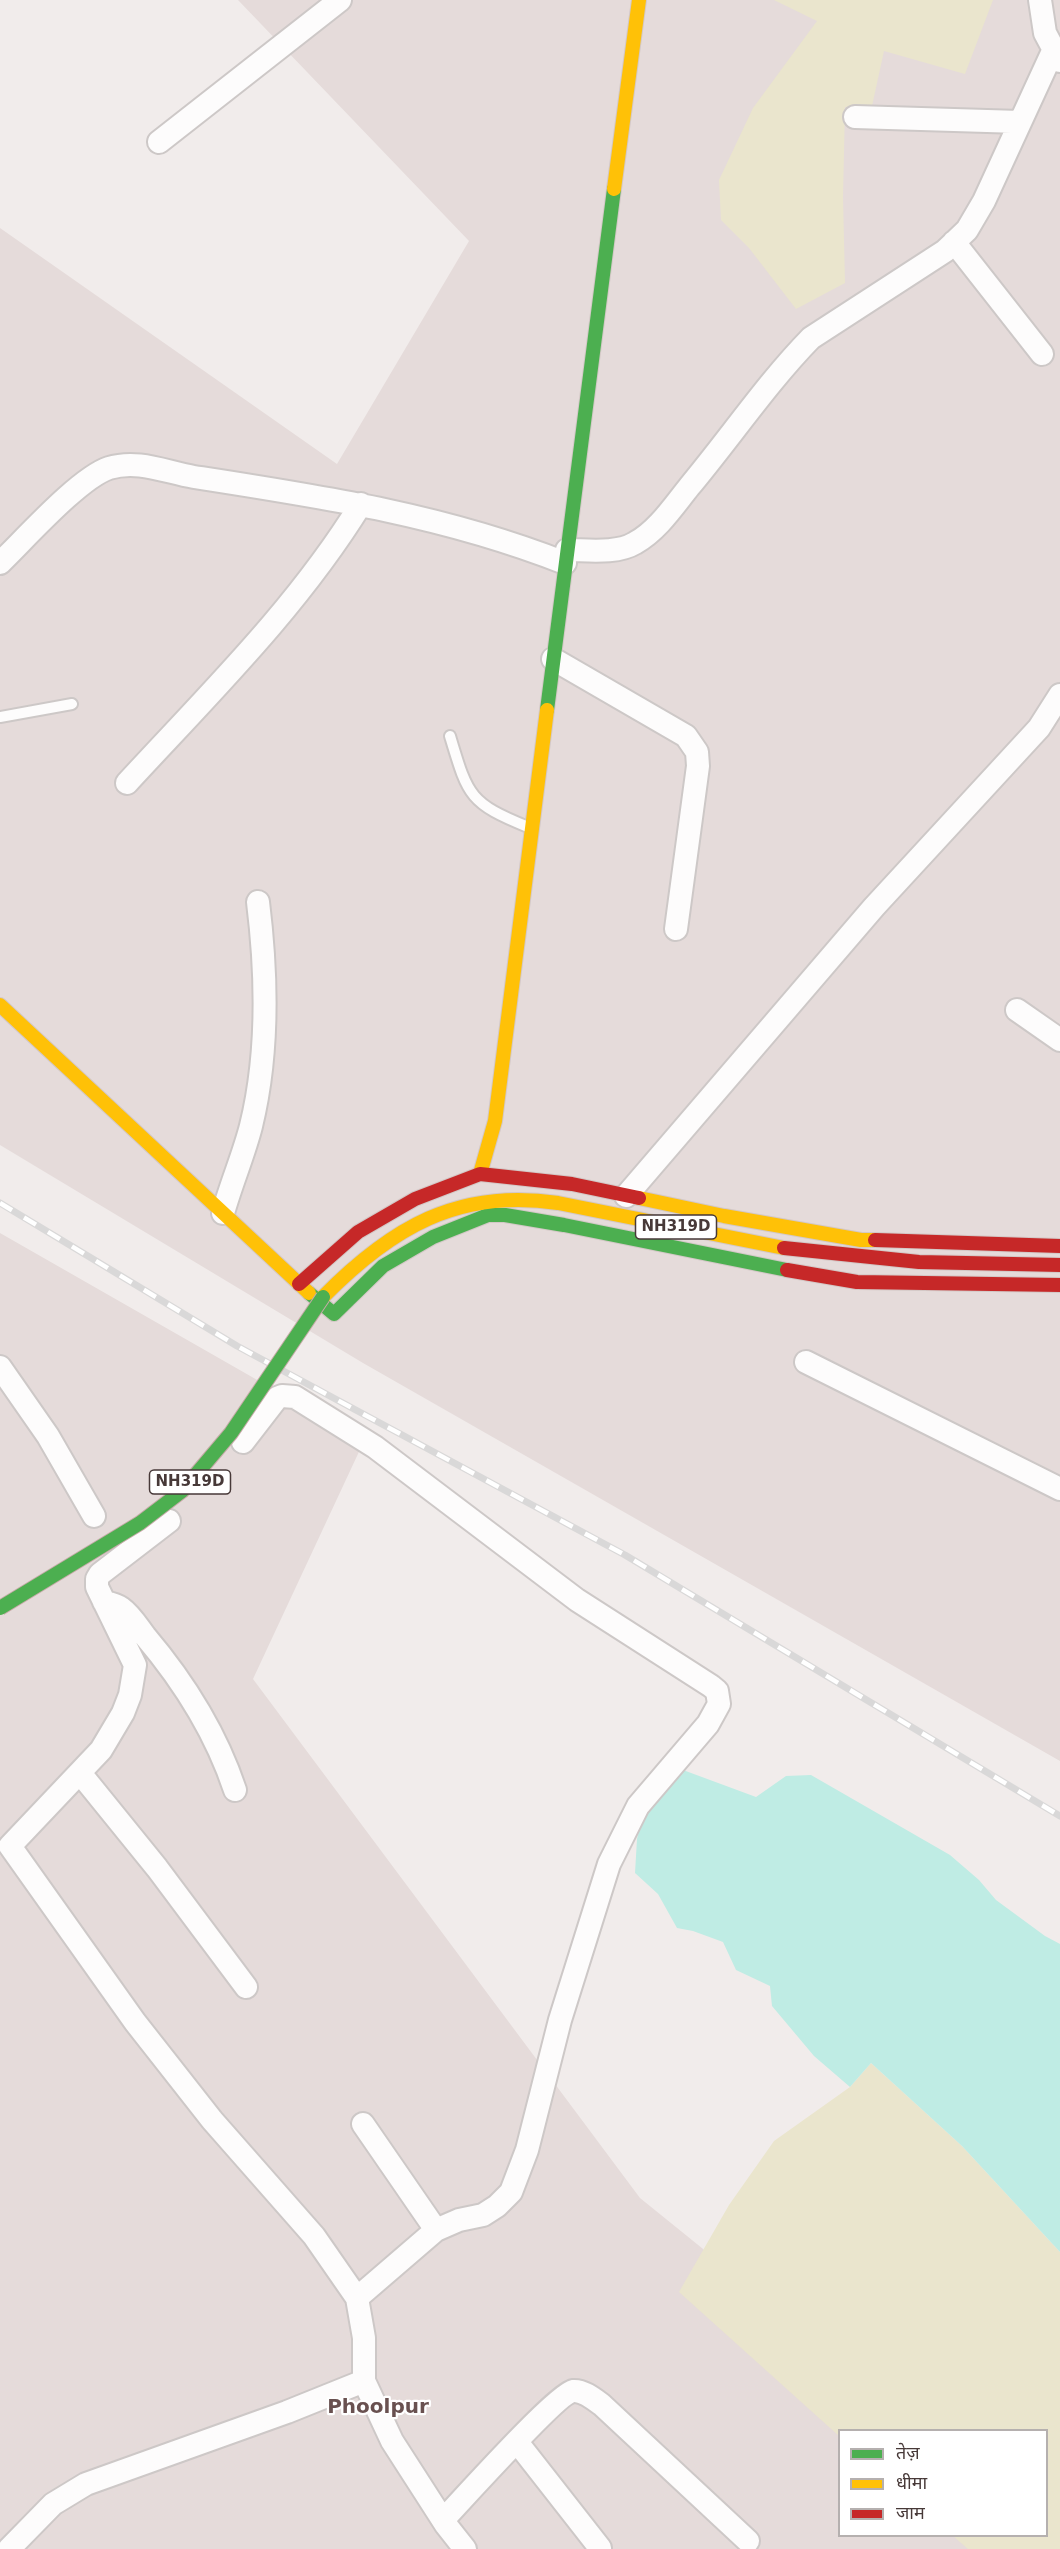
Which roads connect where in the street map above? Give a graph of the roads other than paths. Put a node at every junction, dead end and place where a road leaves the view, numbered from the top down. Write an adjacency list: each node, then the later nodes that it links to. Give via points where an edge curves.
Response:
1 (340, 0): 7 (street)
2 (639, 0): 11 (main road)
3 (1040, 0): 4 (street, via 1045,33)
4 (1056, 56): 6 (street)
5 (855, 117): 6 (street)
6 (1020, 122): 8 (street, via 984,201 967,230)
7 (159, 142)
8 (954, 242): 9 (street); 11 (street, via 811,338 651,532 633,545)
9 (1042, 354)
10 (361, 504): 11 (street); 12 (street, via 134,464 108,468 82,484); 18 (street, via 317,570 271,627)
11 (566, 557): 13 (main road)
12 (0, 563)
13 (554, 659): 19 (main road); 21 (street, via 686,736 697,752)
14 (1060, 695): 28 (street, via 1039,728 874,907)
15 (72, 704): 16 (lane)
16 (0, 717)
17 (450, 736): 19 (lane, via 464,783 478,801 495,814)
18 (127, 783)
19 (532, 829): 25 (main road)
20 (258, 902): 29 (street, via 264,966 264,1031 258,1091)
21 (676, 929)
22 (0, 1005): 29 (main road)
23 (1017, 1010): 24 (street)
24 (1060, 1040)
25 (495, 1121): 26 (main road); 27 (main road)
26 (505, 1166): 27 (main road); 28 (main road)
27 (480, 1174): 32 (main road, via 415,1199 368,1227)
28 (626, 1196): 30 (main road, via 861,1240)
29 (223, 1213): 32 (main road)
30 (1060, 1246)
31 (1060, 1265): 39 (main road, NH319D, bridge, via 859,1258 524,1199 455,1208 400,1231 349,1270 323,1297 231,1433 182,1491 140,1523)
32 (299, 1284): 33 (main road, via 334,1314 383,1266 433,1236 488,1215 505,1215 858,1282)
33 (1060, 1285)
34 (806, 1362): 36 (street)
35 (0, 1367): 37 (street, via 48,1436)
36 (1060, 1489)
37 (94, 1516)
38 (104, 1602): 40 (street, via 135,1665 123,1713 101,1750); 41 (street, via 120,1607 170,1668 203,1717 224,1758); 45 (street, via 97,1587 100,1574 182,1511 277,1398 290,1396 375,1447 577,1600 717,1692 717,1712 638,1806 609,1864 560,2019 527,2150 511,2192 483,2215)
39 (0, 1608)
40 (80, 1773): 42 (street); 43 (street)
41 (234, 1790)
42 (5, 1847): 46 (street, via 135,2022 212,2120 314,2236)
43 (246, 1987)
44 (363, 2124): 45 (street)
45 (436, 2230): 46 (street)
46 (357, 2298): 47 (street, via 364,2338)
47 (364, 2381): 49 (street, via 392,2441); 52 (street, via 86,2484 53,2504)
48 (517, 2442): 49 (street); 50 (street, via 565,2394 575,2391 587,2395); 51 (street)
49 (443, 2520): 53 (street)
50 (748, 2541)
51 (600, 2548)
52 (9, 2549)
53 (465, 2549)

